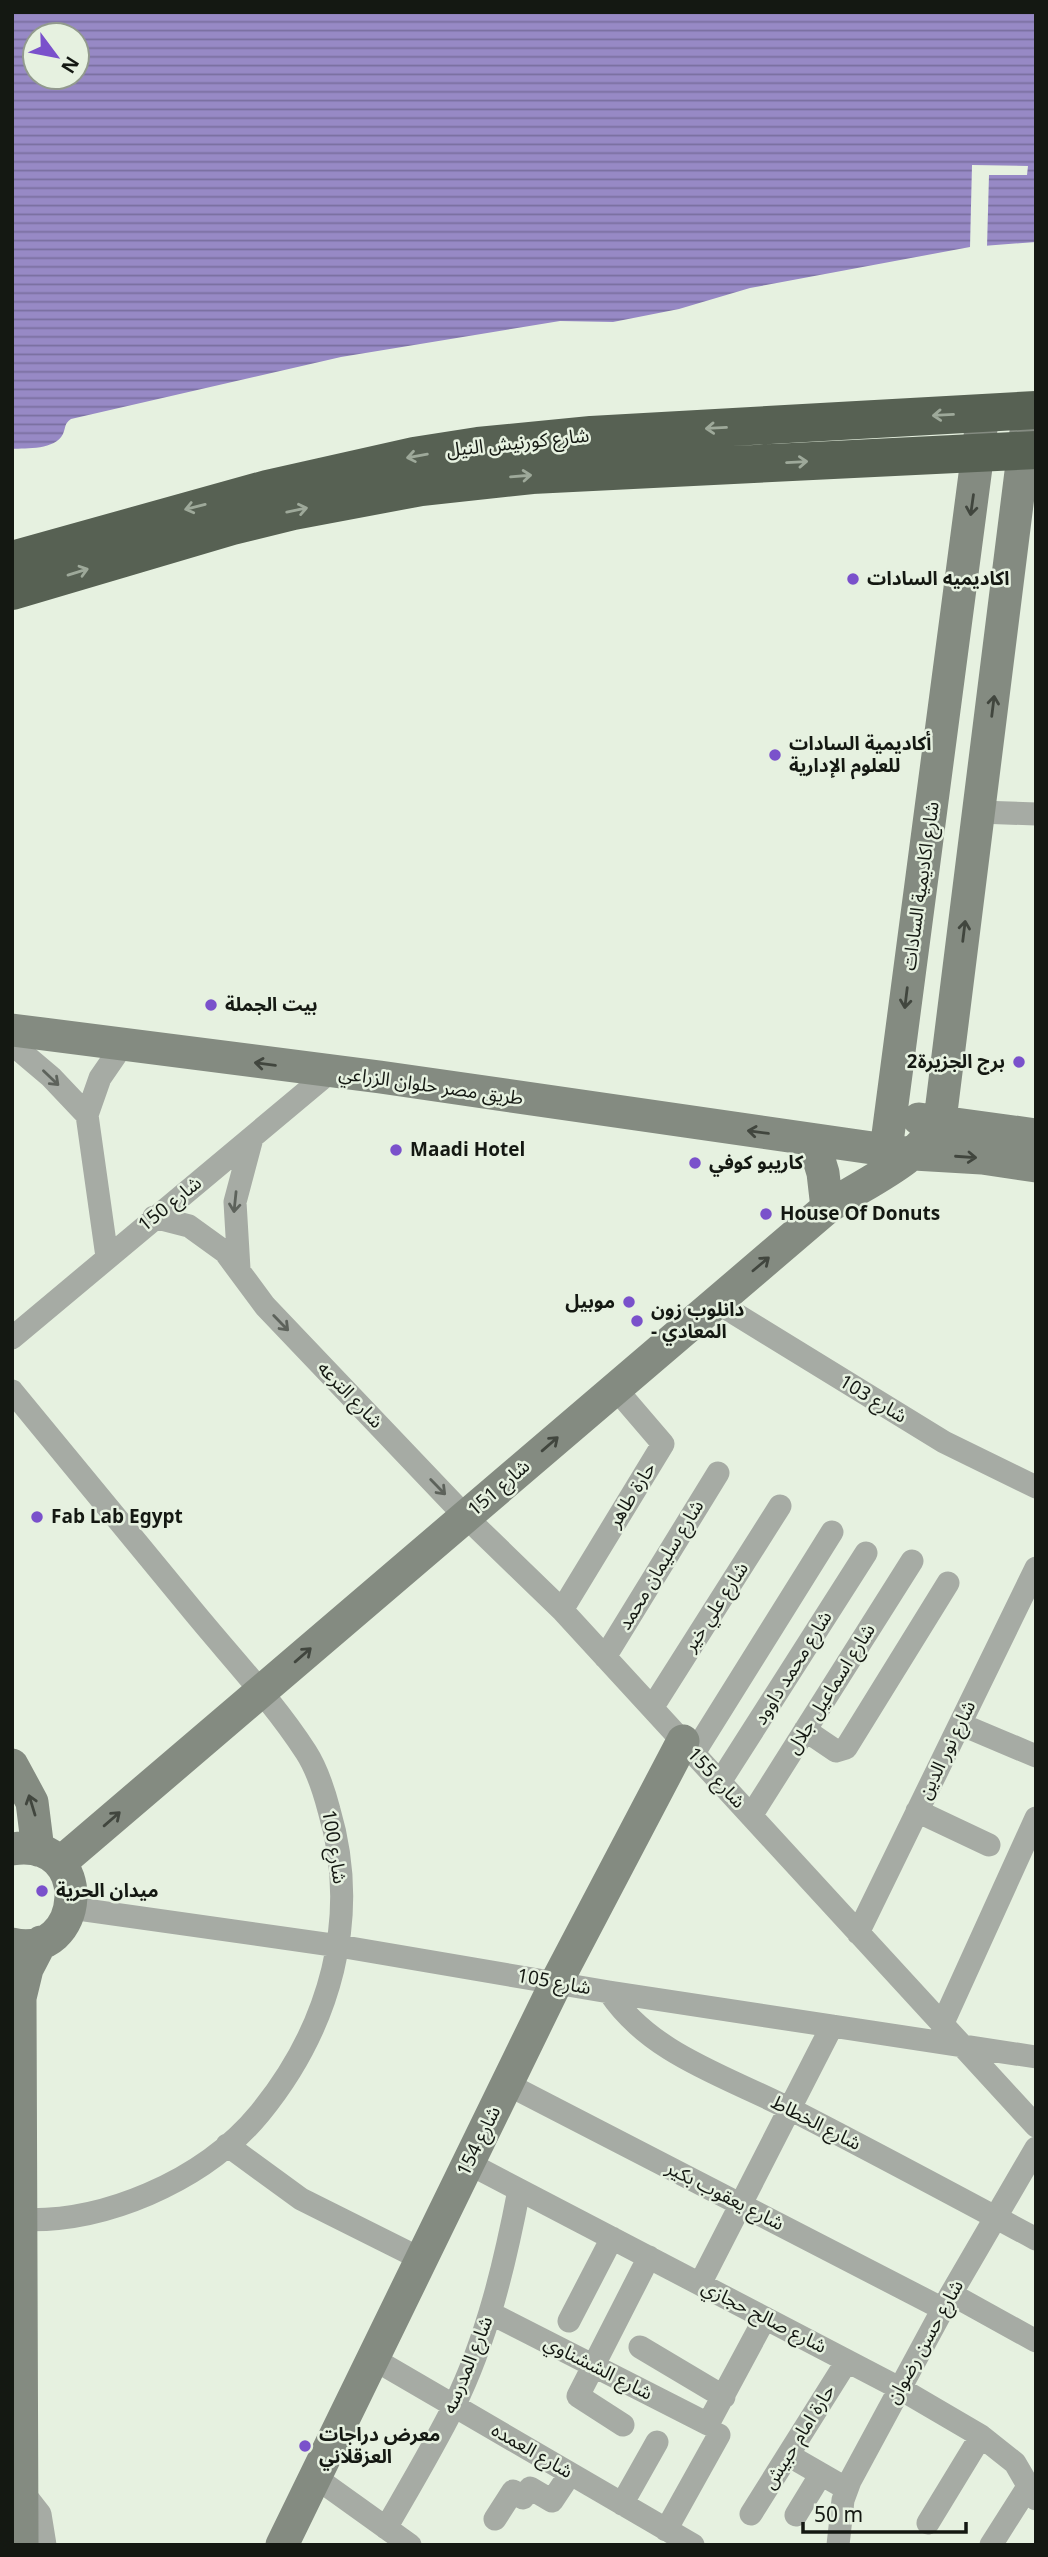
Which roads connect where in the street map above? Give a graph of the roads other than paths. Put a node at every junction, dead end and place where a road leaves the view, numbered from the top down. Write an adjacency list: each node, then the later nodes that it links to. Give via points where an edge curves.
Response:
1 (1032, 410): 2 (highway, شارع كورنيش النيل); 3 (street)
2 (983, 413): 4 (street, شارع اكاديمية السادات); 5 (highway, شارع كورنيش النيل, one-way to 5, via 591,435 478,446 267,489)
3 (1031, 450): 4 (highway, شارع كورنيش النيل); 8 (street, one-way to 3)
4 (979, 453): 6 (highway, شارع كورنيش النيل, one-way to 4, via 244,523 421,487 531,475); 9 (street, شارع اكاديمية السادات, one-way to 9)
5 (12, 560)
6 (12, 591)
7 (1036, 814): 8 (street)
8 (977, 826): 9 (street); 15 (street, one-way to 8)
9 (928, 836): 19 (street, شارع اكاديمية السادات, one-way to 19)
10 (12, 1030): 12 (street, طريق مصر حلوان الزراعي)
11 (12, 1044): 14 (street, one-way to 14)
12 (121, 1046): 13 (street, طريق مصر حلوان الزراعي, one-way to 12); 14 (street, via 100,1078)
13 (330, 1073): 17 (street, شارع 150); 18 (street, طريق مصر حلوان الزراعي, one-way to 13)
14 (88, 1115): 23 (street)
15 (940, 1120): 16 (street); 19 (street, شارع 151, via 933,1133)
16 (1036, 1135)
17 (252, 1137): 22 (street, شارع 150); 24 (street, شارع الترعه, one-way to 24, via 234,1202)
18 (813, 1140): 19 (street, طريق مصر حلوان الزراعي, via 849,1145); 21 (street)
19 (897, 1142): 20 (street, one-way to 20); 21 (street, شارع 151)
20 (1036, 1166)
21 (827, 1208): 25 (street, شارع 151, one-way to 21)
22 (154, 1217): 23 (street, شارع 150); 24 (street, شارع الترعه, via 189,1226 208,1237)
23 (107, 1257): 26 (street, شارع 150)
24 (239, 1269): 32 (street, شارع الترعه, one-way to 32, via 265,1306)
25 (716, 1303): 27 (street, شارع 151); 30 (street, شارع 103, via 944,1442)
26 (12, 1338)
27 (615, 1388): 32 (street, شارع 151, one-way to 27); 38 (street, حارة طاهر, via 663,1444)
28 (12, 1391): 40 (street, شارع 100)
29 (718, 1473): 39 (street, شارع سليمان محمد)
30 (1036, 1487)
31 (780, 1506): 41 (street, شارع علي خير)
32 (466, 1517): 38 (street, شارع 155); 40 (street, شارع 151, one-way to 32)
33 (832, 1532): 44 (street)
34 (866, 1553): 47 (street, شارع محمد داوود)
35 (912, 1562): 43 (street, شارع اسماعيل جلال)
36 (1036, 1568): 42 (street, شارع نور الدين)
37 (948, 1583): 43 (street, via 846,1748 836,1751)
38 (562, 1610): 39 (street, شارع 155)
39 (605, 1657): 41 (street, شارع 155)
40 (259, 1693): 52 (street, شارع 151, one-way to 40); 56 (street, شارع 100, via 308,1754 323,1790 341,1867)
41 (652, 1707): 44 (street, شارع 155)
42 (960, 1724): 45 (street); 48 (street, شارع نور الدين)
43 (805, 1730): 49 (street, شارع اسماعيل جلال)
44 (688, 1747): 47 (street, شارع 155); 57 (street, شارع 154)
45 (1036, 1756)
46 (12, 1765): 52 (street, one-way to 46, via 32,1802)
47 (720, 1782): 49 (street, شارع 155)
48 (917, 1811): 51 (street); 54 (street, شارع نور الدين)
49 (751, 1816): 54 (street, شارع 155)
50 (1036, 1818): 60 (street)
51 (989, 1845)
52 (37, 1854): 53 (street, via 71,1884)
53 (71, 1908): 55 (street, via 60,1929); 56 (street, شارع 105)
54 (858, 1933): 60 (street, شارع 155)
55 (27, 1943): 59 (street)
56 (339, 1946): 57 (street, شارع 105); 67 (street, شارع 100, via 331,1984 301,2055 280,2088)
57 (557, 1982): 58 (street, شارع 105); 64 (street, شارع 154)
58 (609, 1992): 61 (street, شارع 105); 65 (street, شارع الخطاط, via 649,2037)
59 (16, 2007): 73 (street)
60 (942, 2025): 62 (street, شارع 155)
61 (832, 2026): 62 (street, شارع 105); 65 (street)
62 (960, 2045): 63 (street, شارع 105); 66 (street)
63 (1036, 2057)
64 (507, 2084): 69 (street, شارع 154); 71 (street, شارع يعقوب بكير)
65 (790, 2109): 71 (street); 72 (street, شارع الخطاط)
66 (1036, 2126)
67 (228, 2145): 73 (street, شارع 100, via 191,2171 121,2203 67,2217); 77 (street, via 301,2199)
68 (1036, 2148): 72 (street, شارع حسن رضوان)
69 (468, 2163): 70 (street, شارع صالح حجازي); 77 (street, شارع 154)
70 (519, 2190): 74 (street, شارع صالح حجازي); 80 (street, شارع المدرسه)
71 (740, 2204): 78 (street); 79 (street, شارع يعقوب بكير)
72 (995, 2217): 75 (street, شارع الخطاط); 79 (street, شارع حسن رضوان)
73 (17, 2219): 101 (street)
74 (612, 2238): 76 (street, شارع صالح حجازي); 82 (street)
75 (1036, 2239)
76 (649, 2257): 78 (street, شارع صالح حجازي); 87 (street)
77 (422, 2259): 85 (street, شارع 154)
78 (700, 2284): 81 (street, شارع صالح حجازي)
79 (946, 2301): 83 (street, شارع يعقوب بكير); 88 (street, شارع حسن رضوان)
80 (490, 2312): 87 (street, شارع الششناوي); 90 (street, شارع المدرسه)
81 (765, 2318): 86 (street, شارع صالح حجازي); 89 (street)
82 (569, 2321)
83 (1036, 2341)
84 (640, 2347): 89 (street)
85 (372, 2358): 90 (street, شارع العمده); 98 (street, شارع 154)
86 (847, 2361): 88 (street, شارع صالح حجازي); 95 (street, حارة امام حبيش)
87 (593, 2365): 91 (street, via 579,2398); 92 (street, شارع الششناوي)
88 (900, 2388): 93 (street, شارع صالح حجازي); 99 (street, شارع حسن رضوان)
89 (724, 2397): 92 (street, via 710,2423)
90 (454, 2406): 96 (street, شارع العمده); 107 (street, شارع المدرسه)
91 (623, 2425)
92 (713, 2429): 108 (street)
93 (981, 2435): 100 (street, شارع صالح حجازي, via 1015,2463); 106 (street)
94 (657, 2442): 102 (street)
95 (788, 2455): 97 (street); 103 (street, حارة امام حبيش)
96 (570, 2474): 102 (street, شارع العمده); 105 (street, via 552,2501 530,2488 523,2498 513,2491)
97 (821, 2474): 99 (street); 104 (street)
98 (315, 2477): 107 (street); 111 (street, شارع 154)
99 (846, 2489): 114 (street, شارع حسن رضوان)
100 (1032, 2492): 115 (street)
101 (19, 2498): 109 (street); 110 (street, via 40,2514)
102 (622, 2504): 108 (street, شارع العمده)
103 (751, 2514)
104 (796, 2515)
105 (495, 2519)
106 (928, 2523)
107 (386, 2528): 112 (street)
108 (666, 2530): 113 (street, شارع العمده)
109 (22, 2545)
110 (45, 2545)
111 (282, 2545)
112 (410, 2545)
113 (692, 2545)
114 (838, 2545)
115 (991, 2545)

